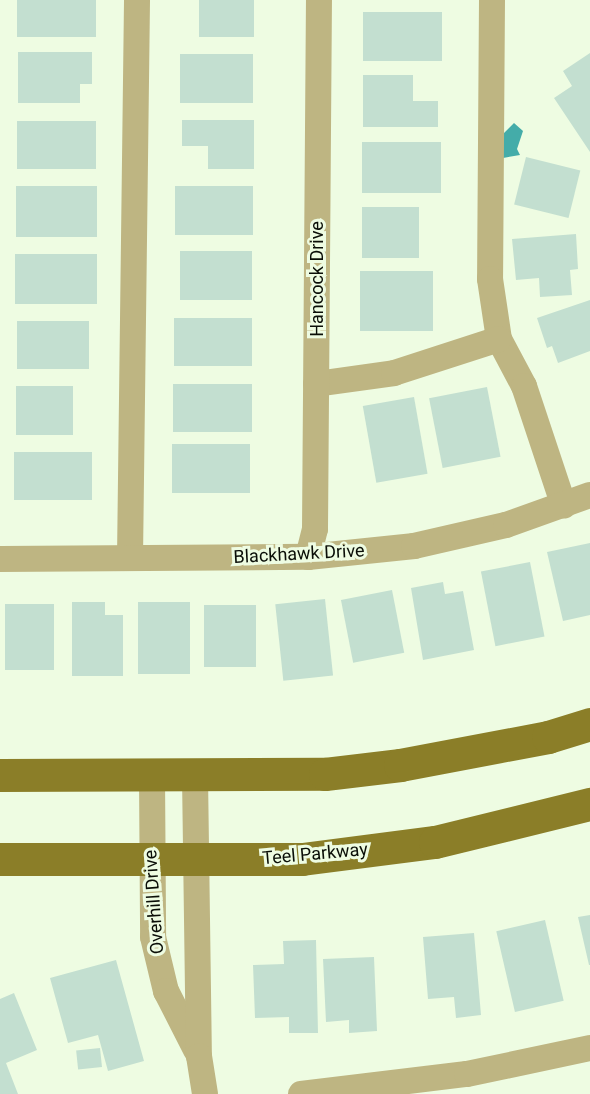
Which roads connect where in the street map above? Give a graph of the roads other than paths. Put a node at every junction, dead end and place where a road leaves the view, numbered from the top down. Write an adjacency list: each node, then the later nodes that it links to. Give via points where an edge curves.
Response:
1 (137, 0): 9 (street)
2 (319, 0): 5 (street, Hancock Drive)
3 (492, 0): 4 (street, via 490,279)
4 (499, 339): 5 (street, via 394,373); 7 (street, via 524,386)
5 (316, 384): 8 (street, Hancock Drive, via 315,529)
6 (590, 495): 7 (street, Blackhawk Drive)
7 (564, 506): 8 (street, Blackhawk Drive, via 506,525 414,546)
8 (308, 557): 9 (street, Blackhawk Drive)
9 (130, 558): 10 (street, Blackhawk Drive)
10 (0, 559)
11 (590, 724): 14 (main road, via 548,737 400,765 325,774)
12 (0, 775): 13 (main road)
13 (152, 776): 14 (main road); 17 (street, Overhill Drive)
14 (195, 776): 18 (street, Overhill Drive)
15 (590, 804): 18 (main road, Teel Parkway, via 435,842 302,859)
16 (0, 859): 17 (main road, Teel Parkway)
17 (150, 859): 18 (main road, Teel Parkway); 20 (street, Overhill Drive, via 153,937 159,968 166,991)
18 (195, 859): 20 (street, Overhill Drive)
19 (590, 1048): 22 (street, via 467,1074)
20 (199, 1056): 21 (street, Overhill Drive)
21 (205, 1094)
22 (301, 1094)

